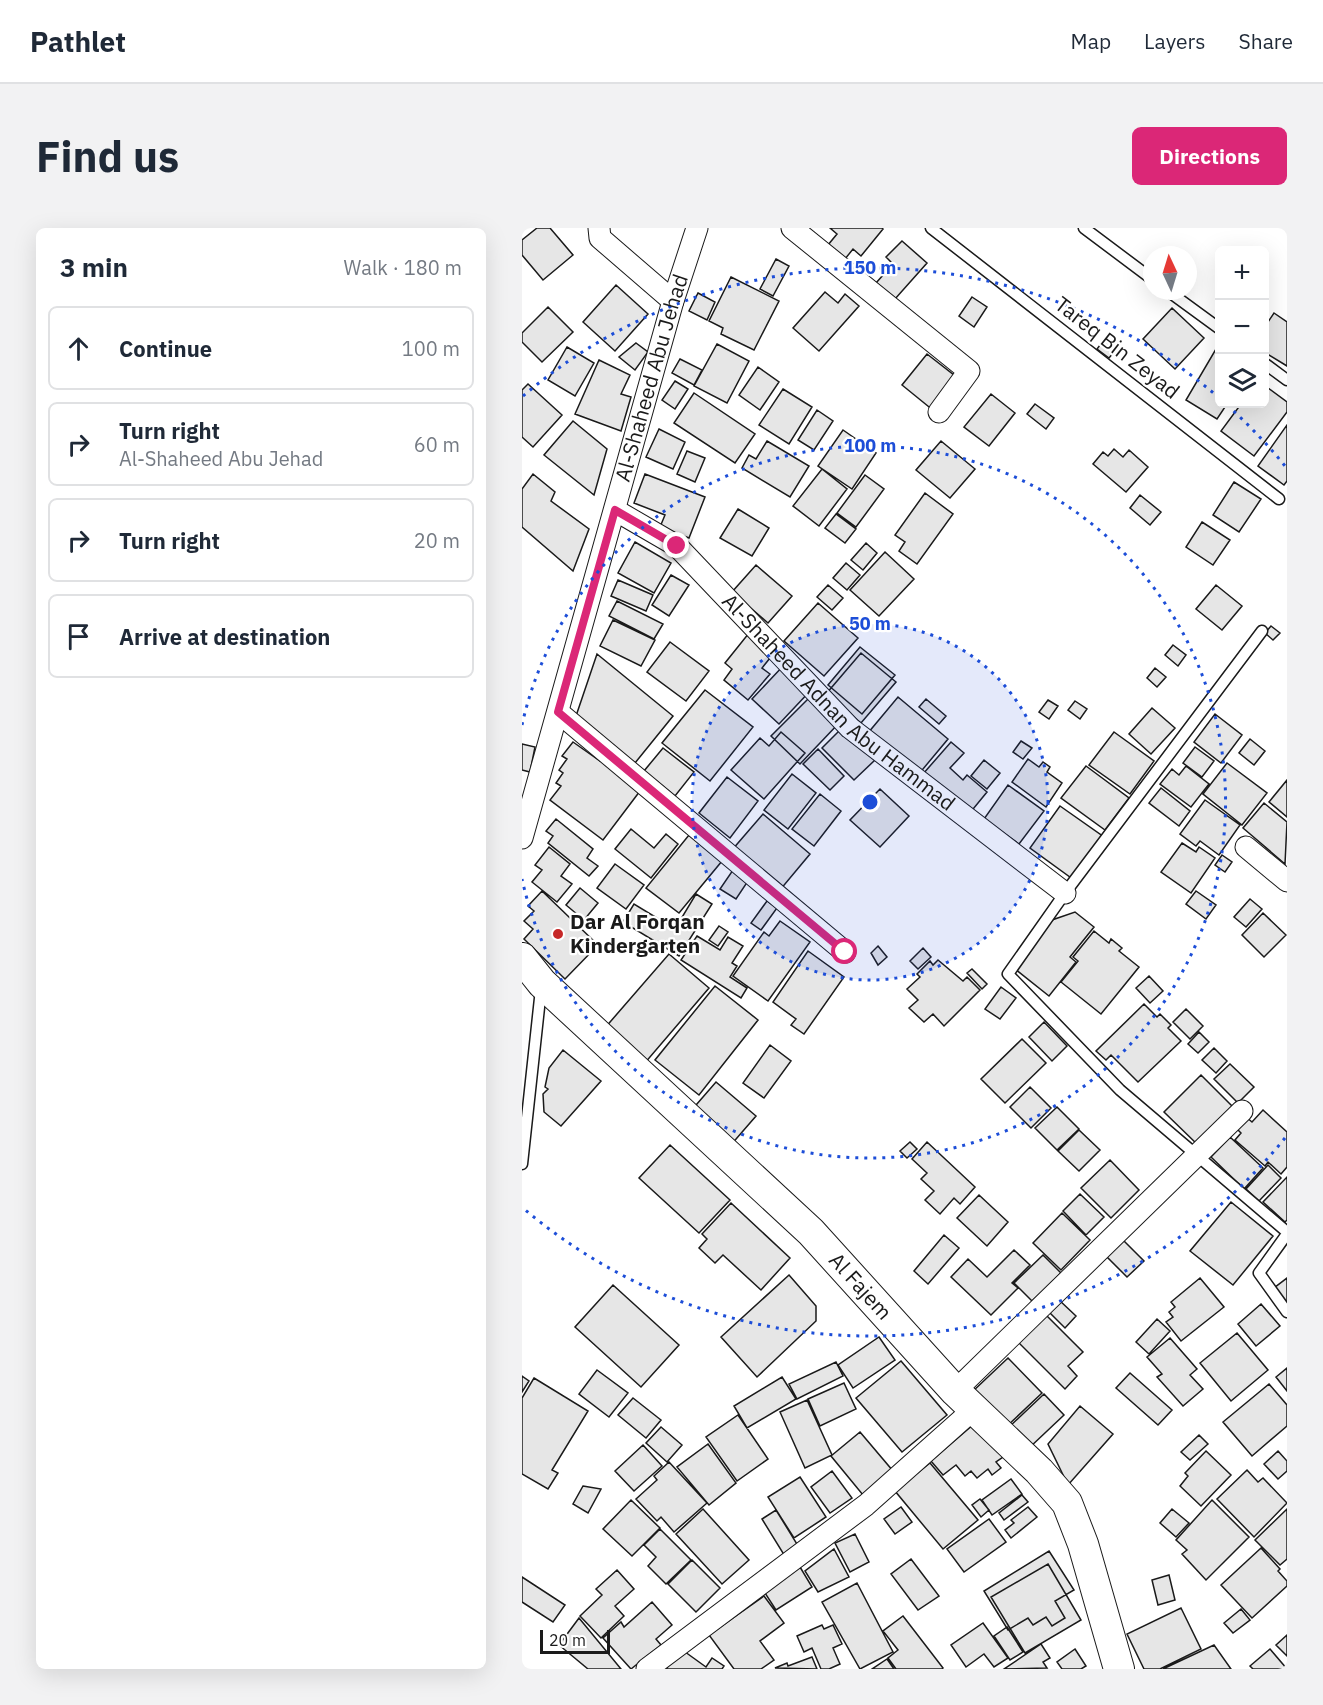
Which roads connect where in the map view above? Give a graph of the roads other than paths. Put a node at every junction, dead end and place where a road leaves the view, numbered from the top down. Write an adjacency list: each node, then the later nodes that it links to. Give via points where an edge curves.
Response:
1 (599, 228): 8 (street, via 600,238)
2 (697, 228): 8 (street, Al-Shaheed Abu Jehad)
3 (792, 228): 12 (street, via 969,371)
4 (931, 228): 13 (lane, Tareq Bin Zeyad)
5 (1084, 228): 6 (lane)
6 (1143, 272)
7 (1180, 300): 9 (lane)
8 (673, 301): 14 (street, Al-Shaheed Abu Jehad)
9 (1215, 326)
10 (1269, 367): 11 (lane)
11 (1287, 380)
12 (939, 412)
13 (1279, 500)
14 (615, 510): 16 (street, Al-Shaheed Abu Jehad); 20 (street, Al-Shaheed Adnan Abu Hammad, via 677,546 850,728)
15 (1262, 631): 20 (lane)
16 (558, 712): 17 (street, Al-Shaheed Abu Jehad); 21 (street)
17 (522, 838)
18 (1246, 847): 19 (street)
19 (1287, 881)
20 (1065, 893): 25 (lane, via 1008,974 1120,1090)
21 (845, 952)
22 (522, 958): 23 (main road, Al Fajem)
23 (542, 983): 26 (lane); 29 (main road, Al Fajem, via 811,1232)
24 (1242, 1111): 25 (street)
25 (1197, 1154): 27 (lane); 29 (street)
26 (522, 1164)
27 (1287, 1233): 28 (lane, via 1259,1273)
28 (1287, 1312)
29 (965, 1400): 30 (street, via 866,1505); 31 (main road, Al Fajem, via 1067,1503 1083,1544)
30 (647, 1669)
31 (1119, 1669)

